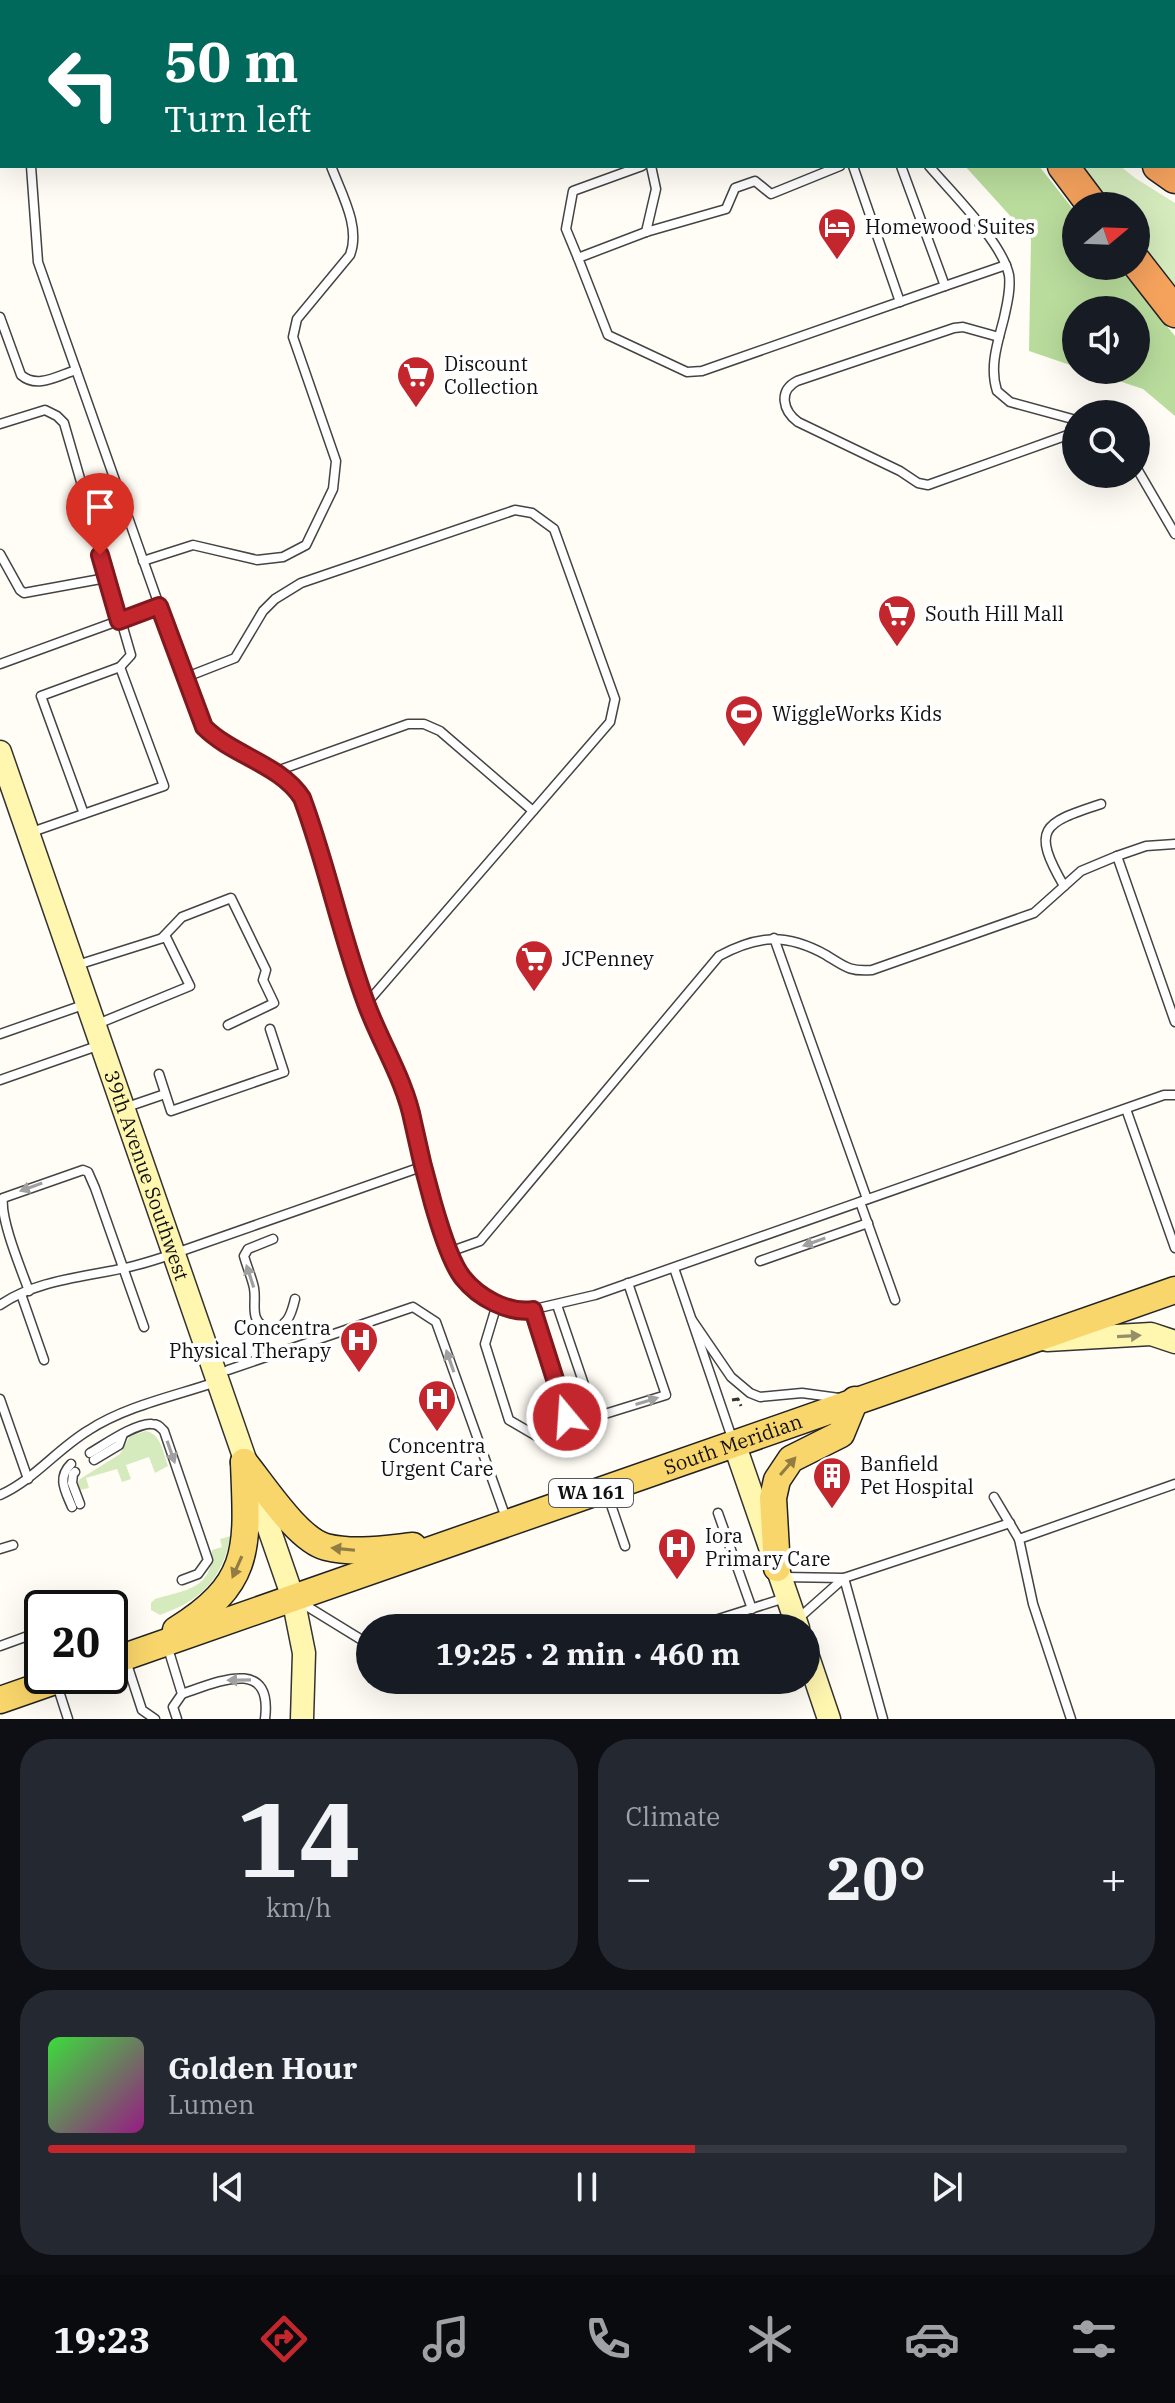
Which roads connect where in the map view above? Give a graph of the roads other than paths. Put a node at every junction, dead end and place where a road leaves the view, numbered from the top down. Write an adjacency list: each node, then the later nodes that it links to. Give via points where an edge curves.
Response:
1 (31, 168): 24 (lane, via 38,262)
2 (332, 168): 31 (lane, via 355,232 353,247 297,319 293,337 336,461 333,489 315,531 298,551 273,560 193,545)
3 (636, 168): 16 (lane, via 573,191 566,229)
4 (651, 168): 15 (lane, via 656,189)
5 (835, 168): 11 (lane)
6 (854, 168): 20 (lane)
7 (902, 168): 19 (lane)
8 (931, 168): 17 (lane)
9 (1064, 168): 10 (highway)
10 (1082, 192)
11 (771, 194): 12 (lane); 14 (lane, via 755,181 735,188)
12 (759, 198)
13 (738, 205): 14 (lane)
14 (726, 209): 15 (lane)
15 (646, 232): 16 (lane)
16 (578, 258): 20 (lane, via 608,335 687,372 723,365)
17 (1006, 265): 19 (lane); 23 (lane, via 1009,288)
18 (1150, 280): 21 (highway)
19 (945, 286): 20 (lane)
20 (900, 302)
21 (1175, 312)
22 (0, 317): 24 (lane, via 21,375 28,381)
23 (999, 337): 25 (lane, via 993,379 1002,397); 27 (lane, via 954,328 797,381 785,393 785,404 798,422 928,485)
24 (76, 370): 31 (lane)
25 (1062, 416)
26 (0, 424): 32 (lane, via 45,410 64,423)
27 (1062, 437)
28 (1148, 488): 29 (lane)
29 (1175, 534)
30 (0, 554): 32 (lane, via 24,593)
31 (143, 561): 33 (lane)
32 (106, 578): 34 (lane)
33 (159, 606): 34 (lane); 37 (lane)
34 (119, 621): 35 (lane); 36 (lane, via 131,655)
35 (0, 664)
36 (120, 667): 42 (lane, via 41,696); 42 (lane, via 164,786)
37 (184, 678): 39 (lane, via 204,727 217,741); 41 (lane, via 235,658 263,611 301,583 500,514 532,513 558,537 615,699 610,722)
38 (0, 752): 43 (main road, 39th Avenue Southwest)
39 (274, 772): 41 (lane, via 408,724 424,724 440,731); 51 (lane, via 294,785 302,798)
40 (1101, 804): 46 (lane, via 1050,826 1044,842 1047,856)
41 (533, 811): 51 (lane)
42 (84, 814): 43 (lane)
43 (28, 834): 49 (main road, 39th Avenue Southwest)
44 (1175, 844): 45 (lane)
45 (1117, 856): 46 (lane, via 1081,871); 52 (lane)
46 (1064, 886): 48 (lane, via 1034,913 872,970 854,972 805,945)
47 (162, 938): 49 (lane); 53 (lane, via 182,917 231,898 266,970 263,980 274,1003); 56 (lane, via 190,986)
48 (774, 938): 64 (lane); 68 (lane, via 742,944 719,956 480,1241)
49 (74, 966): 50 (main road, 39th Avenue Southwest)
50 (87, 1004): 55 (lane); 56 (main road, 39th Avenue Southwest)
51 (366, 1004): 63 (lane, via 405,1098)
52 (1175, 1022)
53 (228, 1025)
54 (270, 1029): 59 (lane, via 284,1072 171,1111)
55 (0, 1034)
56 (97, 1035): 58 (lane); 61 (main road, 39th Avenue Southwest)
57 (159, 1074): 59 (lane)
58 (0, 1080)
59 (165, 1094): 61 (lane)
60 (1175, 1095): 62 (lane)
61 (123, 1109): 69 (main road, 39th Avenue Southwest)
62 (1126, 1109): 64 (lane); 67 (lane)
63 (424, 1166): 68 (lane); 69 (lane)
64 (864, 1201): 65 (lane); 72 (lane)
65 (868, 1223): 70 (lane, one-way to 70); 77 (lane)
66 (273, 1239): 76 (lane, one-way to 66, via 291,1318 268,1329 252,1307 255,1291 244,1256 248,1249)
67 (1175, 1248)
68 (449, 1252): 78 (lane, via 463,1279)
69 (173, 1254): 71 (lane); 87 (main road, 39th Avenue Southwest)
70 (760, 1261)
71 (123, 1268): 75 (lane); 75 (lane, one-way to 75, via 95,1188 83,1170 3,1198 3,1219); 83 (lane)
72 (674, 1268): 73 (lane); 82 (lane)
73 (628, 1283): 80 (lane); 80 (lane, one-way to 73, via 595,1417 666,1395)
74 (1175, 1290): 84 (main road, South Meridian / WA 161)
75 (25, 1292): 79 (lane); 86 (lane)
76 (295, 1299)
77 (895, 1300)
78 (497, 1304): 81 (lane); 81 (lane, via 485,1344 509,1420 545,1441 564,1434 567,1417)
79 (0, 1305)
80 (557, 1305): 81 (lane)
81 (533, 1310)
82 (692, 1320): 89 (lane, via 731,1377 750,1393); 90 (lane)
83 (144, 1327)
84 (1026, 1341): 85 (main road, one-way to 85, via 1151,1334); 89 (main road, South Meridian / WA 161)
85 (1175, 1342)
86 (44, 1360)
87 (222, 1376): 92 (main road, 39th Avenue Southwest); 94 (lane, via 103,1422); 101 (lane, one-way to 87, via 436,1322 413,1307)
88 (0, 1399): 94 (lane)
89 (855, 1400): 90 (main road, South Meridian / WA 161); 110 (main road, one-way to 89, via 773,1498 777,1480 791,1459 841,1434)
90 (734, 1443): 96 (main road, South Meridian / WA 161); 110 (main road)
91 (92, 1456): 109 (lane, one-way to 109, via 150,1423 164,1431 208,1560 198,1574)
92 (244, 1462): 104 (main road, one-way to 92, via 363,1550 323,1546 296,1525); 111 (main road, 39th Avenue Southwest); 119 (main road, one-way to 119, via 246,1543 233,1576 188,1623)
93 (73, 1468): 99 (lane)
94 (28, 1479): 97 (lane)
95 (1175, 1484): 103 (lane)
96 (605, 1488): 101 (main road, South Meridian / WA 161); 106 (lane)
97 (0, 1495)
98 (994, 1497): 102 (lane)
99 (76, 1505)
100 (718, 1513): 112 (lane)
101 (508, 1523): 104 (main road, South Meridian / WA 161)
102 (1010, 1523): 103 (lane); 108 (lane)
103 (1019, 1539): 132 (lane, via 1033,1604)
104 (448, 1543): 111 (main road, South Meridian / WA 161)
105 (13, 1545): 107 (lane)
106 (625, 1546)
107 (0, 1549)
108 (844, 1578): 110 (lane); 115 (lane); 131 (lane)
109 (182, 1580)
110 (782, 1581): 112 (lane); 114 (main road)
111 (293, 1598): 116 (lane); 119 (main road, South Meridian / WA 161); 129 (main road, 39th Avenue Southwest, via 304,1653)
112 (752, 1609): 113 (lane)
113 (736, 1614)
114 (794, 1614)
115 (807, 1614)
116 (356, 1636)
117 (24, 1637): 118 (lane)
118 (0, 1646)
119 (136, 1653): 123 (lane); 126 (lane, via 142,1710)
120 (24, 1691): 124 (main road)
121 (820, 1692): 130 (main road)
122 (64, 1694): 125 (lane)
123 (182, 1694): 127 (lane, via 173,1707); 128 (lane, one-way to 123, via 268,1701 261,1685 250,1678 230,1678)
124 (0, 1700)
125 (68, 1719)
126 (155, 1719)
127 (177, 1719)
128 (265, 1719)
129 (302, 1719)
130 (829, 1719)
131 (883, 1719)
132 (1071, 1719)

